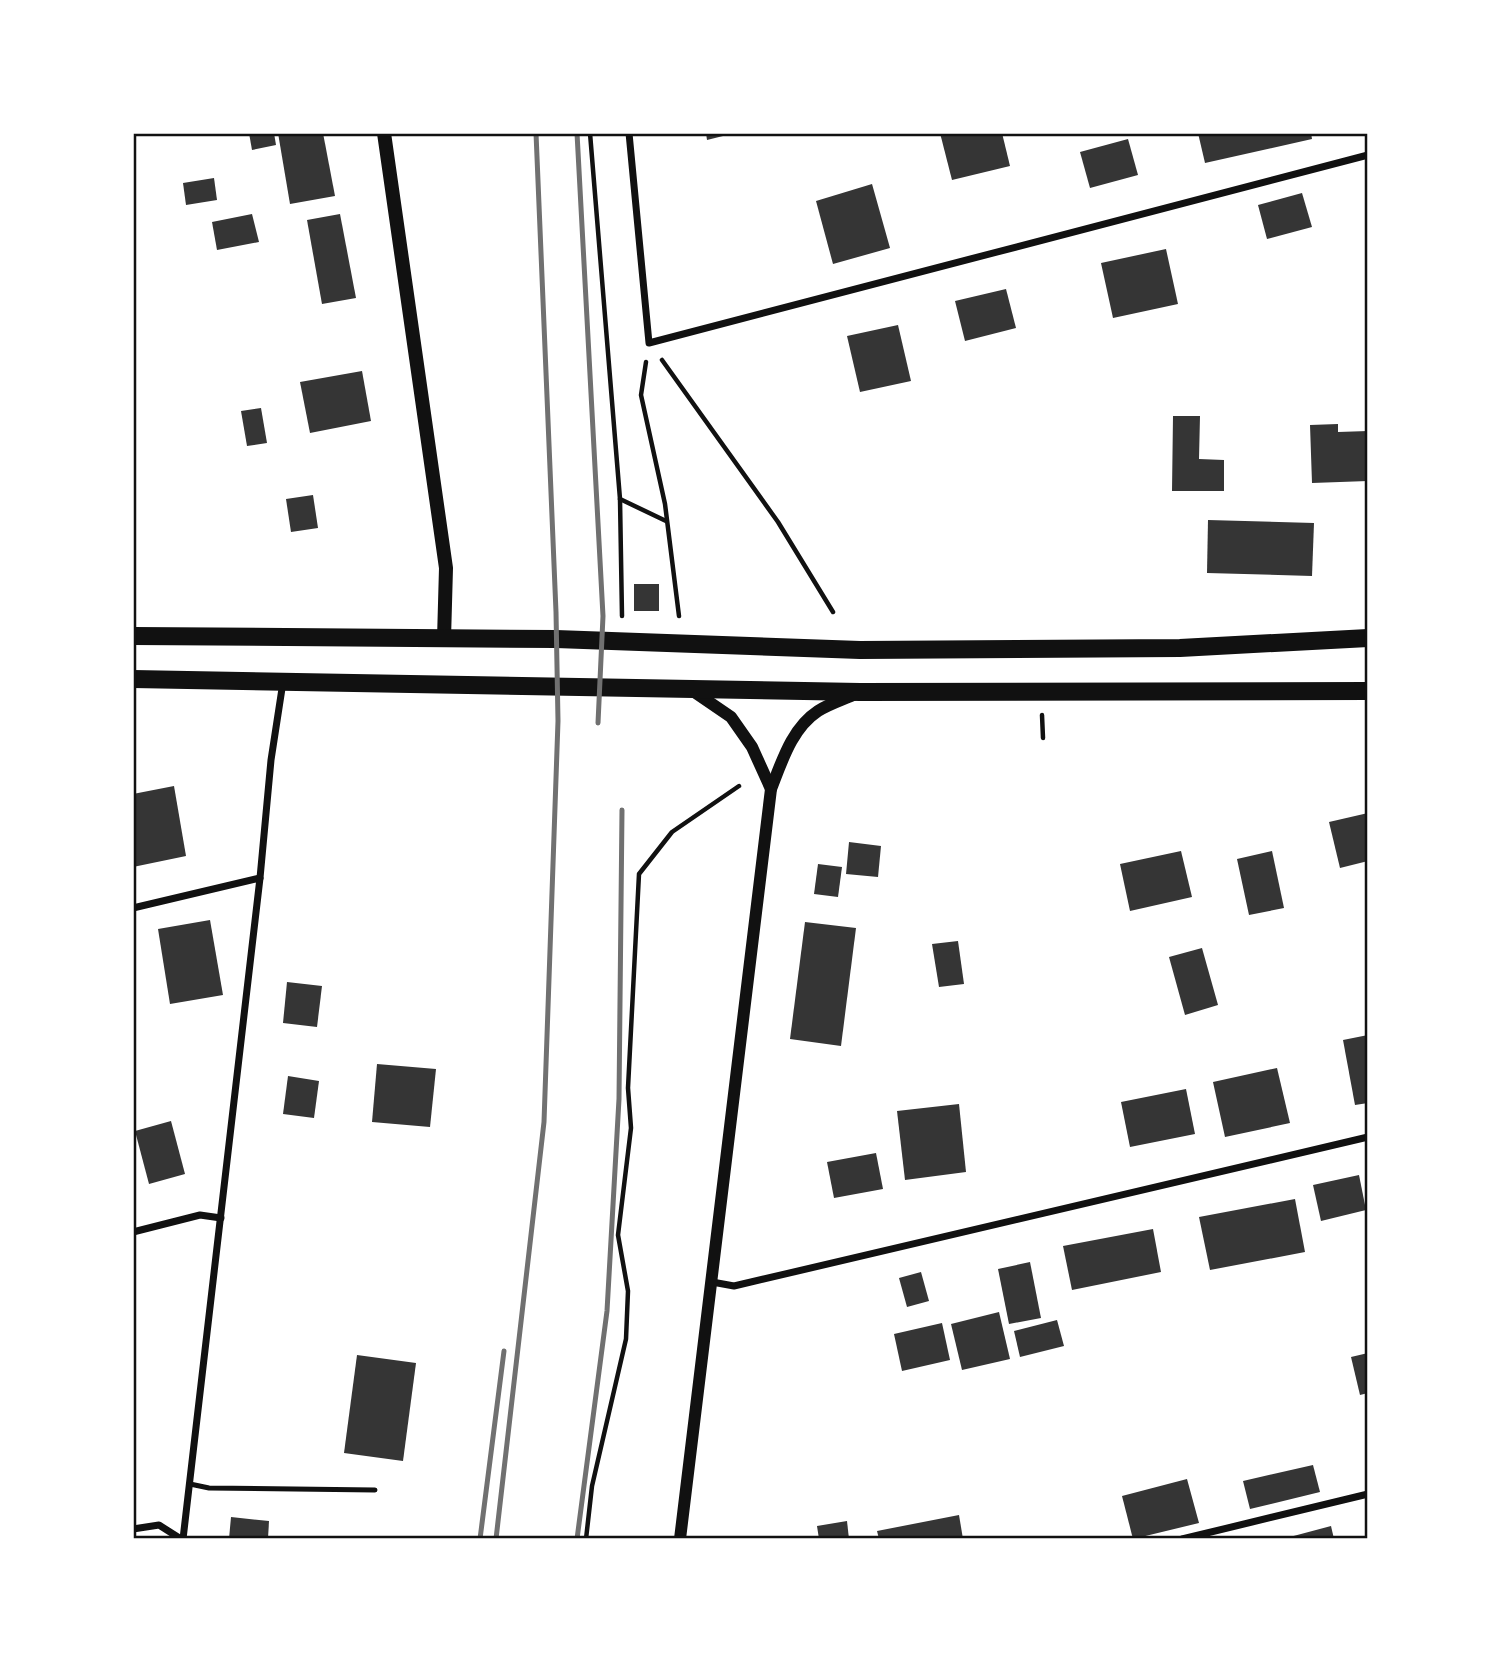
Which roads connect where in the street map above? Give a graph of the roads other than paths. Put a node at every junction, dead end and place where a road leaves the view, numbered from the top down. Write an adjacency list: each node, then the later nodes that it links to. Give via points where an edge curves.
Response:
1 (384, 133): 6 (main road, via 446,568)
2 (629, 133): 3 (street, via 649,342)
3 (1368, 155)
4 (133, 636): 6 (main road)
5 (1368, 638): 6 (main road, via 1180,648 885,650)
6 (444, 639)
7 (133, 679): 8 (main road)
8 (283, 682): 9 (main road); 13 (street)
9 (689, 688): 11 (main road); 12 (street, via 731,717 752,747)
10 (1368, 691): 11 (main road)
11 (860, 692): 12 (street, via 804,722)
12 (771, 789): 18 (street)
13 (260, 878): 14 (street); 16 (street)
14 (133, 908)
15 (1368, 1137): 18 (street, via 734,1286)
16 (220, 1218): 17 (street, via 200,1215); 19 (street)
17 (133, 1231)
18 (712, 1282): 24 (street)
19 (190, 1484): 20 (lane); 23 (street)
20 (375, 1490)
21 (1368, 1494): 25 (street)
22 (133, 1529): 23 (street, via 159,1525)
23 (182, 1539)
24 (680, 1539)
25 (1182, 1539)

